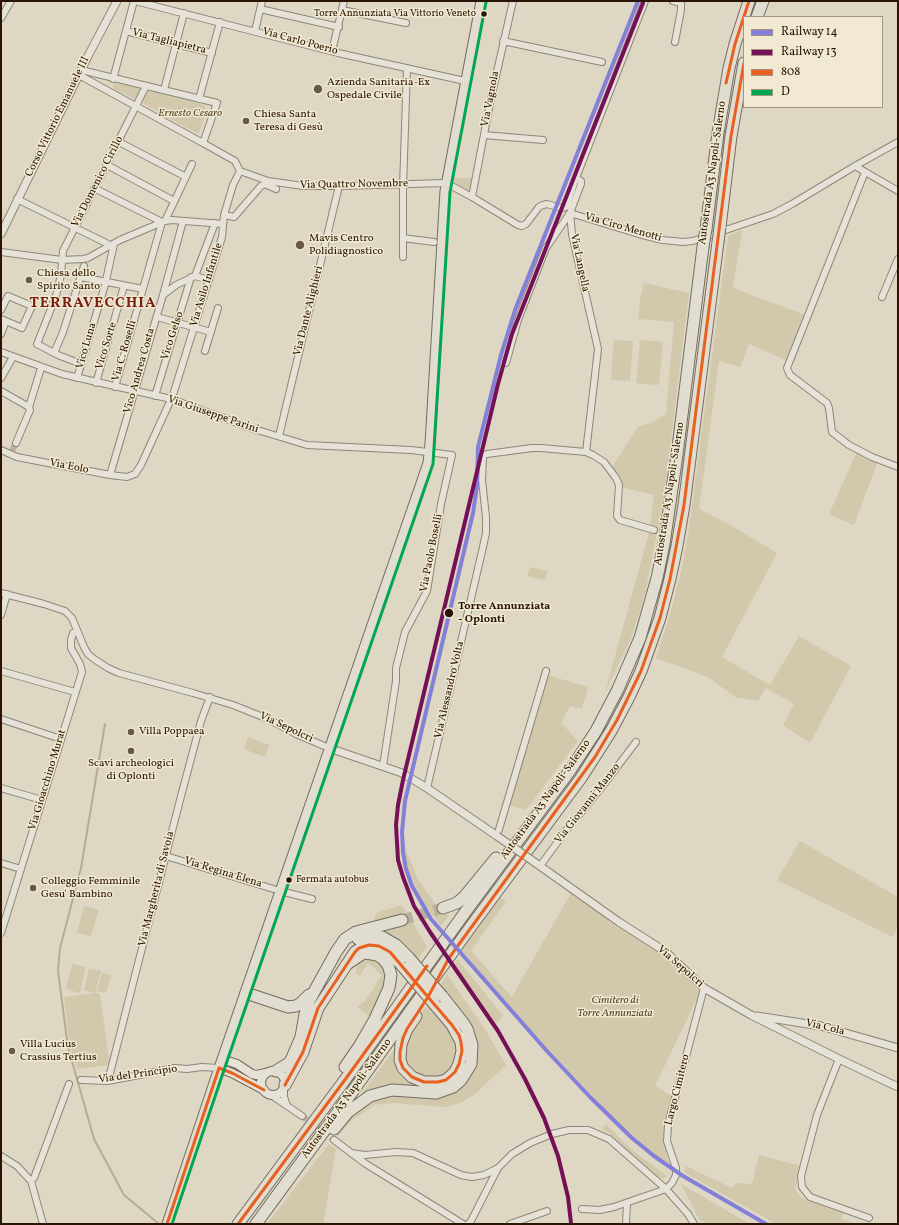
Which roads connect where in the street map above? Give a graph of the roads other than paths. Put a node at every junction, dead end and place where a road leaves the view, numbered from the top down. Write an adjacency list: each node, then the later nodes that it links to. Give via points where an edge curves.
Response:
1 (12, 1): 17 (street)
2 (117, 1): 32 (street, Corso Vittorio Emanuele III)
3 (134, 1): 14 (street, Via Carlo Poerio); 22 (street)
4 (262, 1): 12 (street)
5 (344, 1): 13 (street)
6 (481, 1): 34 (main road)
7 (513, 1): 24 (street, Via Vagnola)
8 (645, 1): 50 (street)
9 (673, 1): 25 (street, via 681,3)
10 (749, 1): 15 (highway, Autostrada A3 Napoli-Salerno, bridge)
11 (763, 1): 16 (highway)
12 (260, 9): 21 (street); 23 (street)
13 (342, 10): 20 (street); 21 (street)
14 (184, 13): 19 (street, Via Carlo Poerio); 26 (street)
15 (744, 16)
16 (757, 16)
17 (1, 18)
18 (743, 19): 132 (highway, Autostrada A3 Napoli-Salerno, bridge, via 729,68 718,133 670,509 650,604 640,638 618,689 584,749)
19 (220, 22): 23 (street, Via Carlo Poerio); 28 (street)
20 (406, 23)
21 (339, 27): 27 (street)
22 (126, 31): 26 (street, Via Tagliapietra); 33 (street)
23 (255, 31): 27 (street, Via Carlo Poerio)
24 (503, 41): 29 (street); 39 (street, Via Vagnola)
25 (675, 42)
26 (176, 44): 28 (street, Via Tagliapietra); 36 (street)
27 (332, 51): 30 (street, Via Carlo Poerio)
28 (212, 53): 37 (street)
29 (602, 62)
30 (407, 68): 34 (street, Via Carlo Poerio); 52 (street)
31 (743, 69): 144 (highway, Autostrada A3 Napoli-Salerno, bridge, via 731,136 684,505 670,580 651,644 620,714 595,757)
32 (80, 72): 33 (street); 38 (street); 58 (street, Corso Vittorio Emanuele III)
33 (113, 79): 35 (street)
34 (465, 81): 51 (main road)
35 (146, 86): 36 (street); 38 (street, Via Domenico Cirillo)
36 (164, 90): 37 (street)
37 (199, 99): 43 (street, via 217,103)
38 (137, 106): 41 (street, Via Domenico Cirillo); 43 (street)
39 (484, 135): 40 (street); 57 (street, Via Vagnola)
40 (544, 140)
41 (119, 142): 45 (street, Via Domenico Cirillo); 49 (street)
42 (898, 142): 46 (street, Via Ciro Menotti)
43 (203, 143): 47 (street, via 235,161)
44 (192, 164): 49 (street, Via C. Roselli)
45 (107, 165): 54 (street, Via Domenico Cirillo); 59 (street)
46 (855, 166): 48 (street); 60 (street, Via Ciro Menotti, via 772,214 693,241 663,240)
47 (240, 171): 53 (street, Via Quattro Novembre, via 268,181 291,185); 61 (street, Via Asilo Infantile)
48 (866, 172): 56 (street); 114 (street, via 787,368 790,375 826,403 832,432 849,445)
49 (186, 177): 59 (street, Via C. Roselli)
50 (576, 178): 57 (street, via 566,207 543,205 522,226); 60 (street, Via Ciro Menotti, via 581,184)
51 (446, 183): 52 (street, Via Quattro Novembre); 57 (street); 111 (main road)
52 (403, 184): 53 (street, Via Quattro Novembre); 68 (street)
53 (339, 186): 108 (street, Via Dante Alighieri)
54 (94, 188): 63 (street); 66 (street, Via Domenico Cirillo)
55 (276, 189): 61 (street, via 265,184 261,186 234,217)
56 (898, 191)
57 (472, 197)
58 (17, 200): 66 (street); 67 (street, Corso Vittorio Emanuele III)
59 (174, 201): 63 (street, Via C. Roselli)
60 (570, 213): 96 (street, Via Langella, via 546,248 518,320); 112 (street, Via Langella, via 572,234 598,349)
61 (224, 215): 65 (street, Via Asilo Infantile)
62 (183, 220): 63 (street); 64 (street); 82 (street, Vico Andrea Costa)
63 (164, 221): 70 (street); 81 (street, Via C. Roselli)
64 (214, 223): 65 (street); 76 (street, Vico Gelso)
65 (223, 224): 78 (street, Via Asilo Infantile, via 222,237)
66 (75, 228): 70 (street); 74 (street, Via Domenico Cirillo, via 63,251)
67 (1, 234)
68 (403, 238): 69 (street); 72 (street)
69 (434, 242)
70 (112, 244): 74 (street, via 88,258); 79 (street, Vico Luna)
71 (1, 252): 74 (street)
72 (403, 257)
73 (898, 259): 83 (street)
74 (62, 260): 94 (street, Via Domenico Cirillo, via 56,296 37,344)
75 (84, 266): 77 (street)
76 (193, 276): 78 (street); 82 (street); 88 (street, Vico Gelso)
77 (81, 277): 79 (street); 94 (street)
78 (209, 280): 89 (street, Via Asilo Infantile)
79 (105, 282): 80 (street); 97 (street, Vico Luna)
80 (124, 286): 81 (street); 101 (street, Vico Sorte)
81 (143, 289): 102 (street, Via C. Roselli)
82 (163, 295): 86 (street, Vico Andrea Costa)
83 (882, 297)
84 (2, 306): 87 (street, via 8,296 32,306 22,328)
85 (218, 308): 90 (street)
86 (156, 317): 88 (street); 104 (street, Vico Andrea Costa)
87 (4, 320): 91 (street)
88 (177, 323): 89 (street); 105 (street, Vico Gelso)
89 (194, 327): 90 (street); 106 (street, Via Asilo Infantile)
90 (211, 332): 92 (street)
91 (1, 334)
92 (205, 351)
93 (1, 352): 95 (street, Via Giuseppe Parini)
94 (54, 353): 97 (street)
95 (13, 357): 98 (street, Via Giuseppe Parini); 99 (street)
96 (506, 363)
97 (81, 364): 100 (street, Vico Luna)
98 (42, 368): 100 (street, Via Giuseppe Parini); 107 (street)
99 (1, 378)
100 (77, 378): 101 (street, Via Giuseppe Parini)
101 (96, 382): 102 (street, Via Giuseppe Parini)
102 (115, 387): 104 (street, Via Giuseppe Parini)
103 (1, 391): 107 (street)
104 (135, 391): 105 (street, Via Giuseppe Parini); 115 (street, Vico Andrea Costa)
105 (155, 396): 106 (street, Via Giuseppe Parini)
106 (171, 399): 108 (street, Via Giuseppe Parini, via 254,430); 116 (street, Via Asilo Infantile, via 141,465 135,474)
107 (29, 407): 109 (street)
108 (278, 436): 111 (street, Via Giuseppe Parini, via 313,446)
109 (16, 443)
110 (1, 450): 115 (street, Via Eolo, via 18,457)
111 (430, 452): 113 (street, Via Giuseppe Parini); 128 (main road)
112 (586, 452): 117 (street, Via Alessandro Volta, via 604,462 616,478 619,485 617,516 620,520); 131 (street, Via Alessandro Volta, via 532,448 483,456 482,480 486,517 484,547)
113 (452, 455): 129 (street, Via Paolo Boselli, via 427,591 405,632 396,668)
114 (898, 467)
115 (110, 475): 116 (street, Via Eolo)
116 (127, 478)
117 (654, 530)
118 (4, 594): 119 (street); 120 (street, Via Sepolcri, via 65,612 72,618)
119 (1, 615)
120 (77, 631): 123 (street, Via Gioacchino Murat, via 70,640 71,648 82,667); 124 (street, Via Sepolcri, via 88,654 108,668)
121 (1, 671): 123 (street)
122 (546, 671): 134 (street)
123 (76, 692): 126 (street, Via Gioacchino Murat)
124 (210, 697): 128 (street, Via Sepolcri, via 268,718 296,734); 135 (street, Via Margherita di Savoia, via 201,721)
125 (1, 719): 126 (street)
126 (61, 739): 133 (street, Via Gioacchino Murat)
127 (636, 742): 137 (street, Via Giovanni Manzo)
128 (329, 748): 129 (street, Via Sepolcri); 139 (main road)
129 (383, 766): 131 (street, Via Sepolcri, via 402,773)
130 (1, 788): 133 (street)
131 (427, 788): 134 (street, Via Sepolcri)
132 (557, 789): 141 (highway, via 514,834 464,898); 167 (highway, Autostrada A3 Napoli-Salerno)
133 (42, 800): 138 (street, Via Gioacchino Murat)
134 (497, 836): 137 (street, Via Sepolcri, bridge)
135 (166, 856): 139 (street, Via Regina Elena); 159 (street, Via Margherita di Savoia)
136 (1, 863): 138 (street)
137 (540, 866): 149 (street, Via Sepolcri, via 666,952)
138 (21, 869): 143 (street, Via Gioacchino Murat)
139 (280, 891): 140 (street, Via Regina Elena); 150 (main road)
140 (312, 899)
141 (444, 908)
142 (402, 920): 147 (highway, via 350,935 339,948)
143 (1, 933)
144 (448, 958): 151 (highway, via 433,990 407,1029 401,1044 400,1060 403,1068 412,1077 424,1082 438,1082 450,1077 462,1057 459,1035); 175 (highway, Autostrada A3 Napoli-Salerno)
145 (407, 963): 146 (highway, via 374,945 359,948); 147 (highway, via 390,940 368,935 346,946); 151 (highway, bridge)
146 (347, 964): 161 (highway, via 318,1008 303,1052); 167 (highway, via 366,953 377,955 390,969 389,988 364,1039)
147 (329, 967): 148 (highway)
148 (316, 987): 150 (highway, via 302,1003 288,1007); 157 (highway, via 306,1008 296,1052 289,1063)
149 (704, 988): 152 (street, Via Sepolcri); 173 (street, Largo Cimitero, via 668,1125 667,1141 676,1168 674,1179)
150 (246, 993): 154 (main road)
151 (439, 1001): 175 (highway, via 464,1024 472,1045 470,1064 461,1080 453,1087 436,1093 392,1090 370,1096 359,1103 336,1126 290,1186)
152 (751, 1015): 153 (street, Via Cola, via 821,1026); 155 (street, Via Sepolcri)
153 (898, 1048)
154 (222, 1059): 156 (main road); 157 (main road, via 237,1064 252,1074)
155 (839, 1059): 162 (street, Via Sepolcri); 178 (street, via 817,1115 801,1176 802,1187 810,1197)
156 (219, 1068): 159 (street, Via del Principio, via 175,1068); 163 (main road); 181 (main road)
157 (271, 1072): 161 (main road, via 282,1075); 163 (main road, via 262,1081)
158 (81, 1080): 159 (street, Via del Principio)
159 (108, 1081)
160 (69, 1084): 172 (street)
161 (285, 1086): 164 (main road, via 280,1093); 165 (street, via 284,1097)
162 (898, 1087)
163 (264, 1090): 164 (main road)
164 (271, 1095): 165 (street)
165 (287, 1106): 166 (street)
166 (302, 1116)
167 (302, 1138): 182 (highway, Autostrada A3 Napoli-Salerno)
168 (334, 1140): 169 (street)
169 (351, 1153): 171 (street, via 414,1153 461,1175 472,1177 484,1175); 184 (street)
170 (1, 1156): 172 (street, via 17,1166)
171 (498, 1168): 173 (street, via 512,1154 530,1143 569,1130 588,1130 609,1139); 185 (street)
172 (32, 1181): 180 (street)
173 (666, 1189): 174 (street); 188 (street)
174 (627, 1203): 176 (street, via 600,1210); 187 (street)
175 (270, 1204): 183 (highway, Autostrada A3 Napoli-Salerno)
176 (582, 1209)
177 (547, 1211): 179 (street)
178 (869, 1218)
179 (518, 1223): 186 (street)
180 (43, 1224)
181 (167, 1224)
182 (238, 1224)
183 (256, 1224)
184 (463, 1224)
185 (468, 1224)
186 (510, 1224)
187 (626, 1224)
188 (694, 1224)

